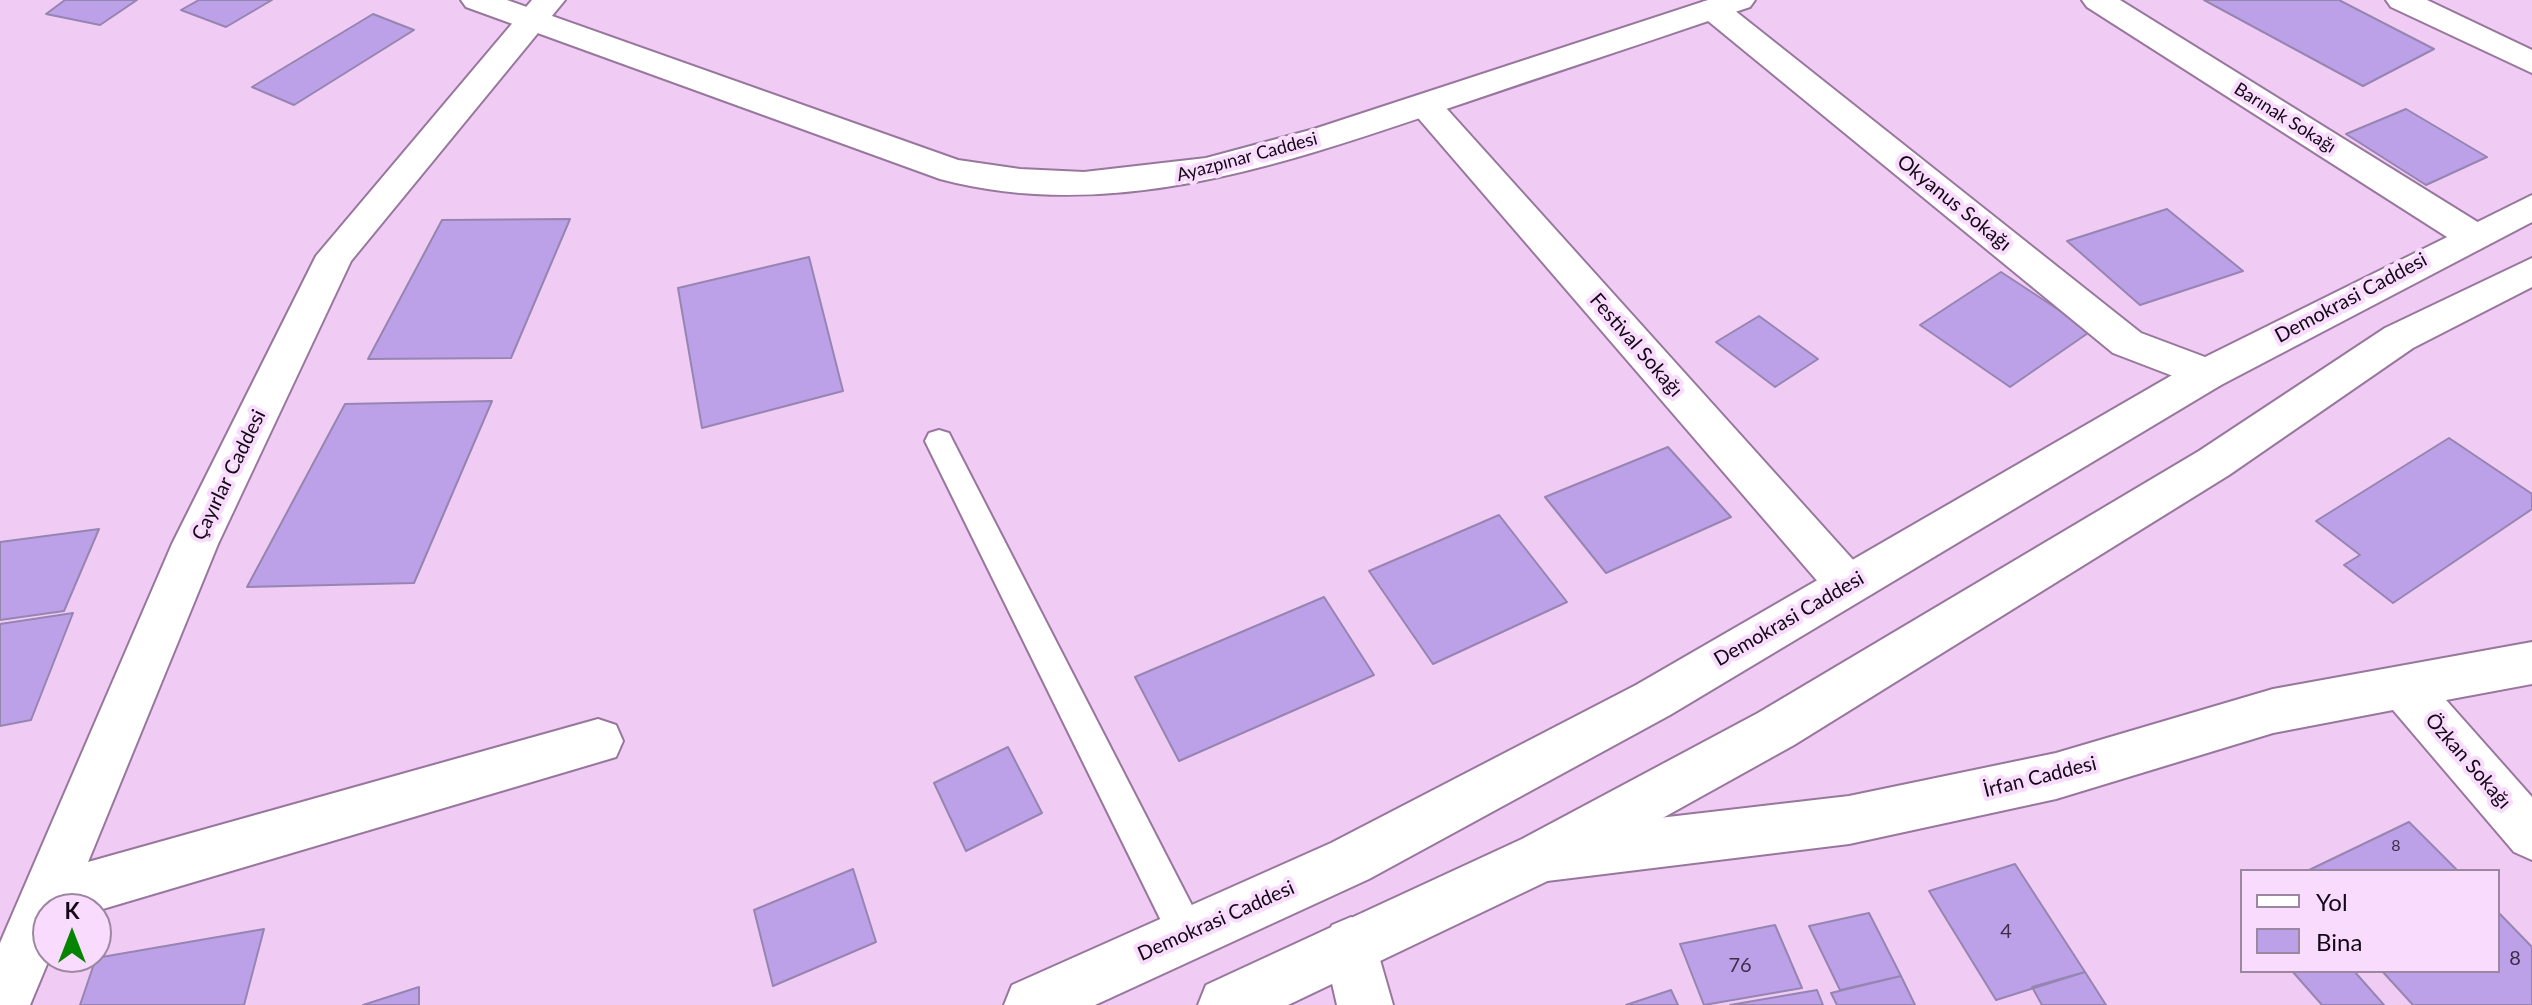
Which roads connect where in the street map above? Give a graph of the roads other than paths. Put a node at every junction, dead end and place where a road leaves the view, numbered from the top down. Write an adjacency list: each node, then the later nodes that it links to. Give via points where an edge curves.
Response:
1 (477, 0): 5 (street, Ayazpınar Caddesi)
2 (2098, 0): 9 (street, Barınak Sokağı)
3 (2402, 0): 6 (street)
4 (1726, 4): 7 (street, Ayazpınar Caddesi); 11 (street, Okyanus Sokağı, via 2127,343)
5 (541, 9): 7 (street, Ayazpınar Caddesi, via 953,171 1001,181 1155,181 1254,159); 19 (street, Çayırlar Caddesi, via 335,256 195,544)
6 (2532, 63)
7 (1425, 105): 13 (street, Festival Sokağı)
8 (2532, 207): 9 (street, Demokrasi Caddesi)
9 (2471, 235): 11 (street, Demokrasi Caddesi)
10 (2532, 271): 18 (street, via 2399,338 2214,463 1776,729)
11 (2207, 374): 13 (street, Demokrasi Caddesi)
12 (939, 441): 22 (lane)
13 (1848, 585): 22 (street, Demokrasi Caddesi, via 1653,700 1350,861)
14 (2532, 663): 15 (street, İrfan Caddesi)
15 (2404, 687): 17 (street, Özkan Sokağı); 18 (street, İrfan Caddesi, via 2273,711 2056,776 1849,820)
16 (598, 741): 20 (street)
17 (2532, 835)
18 (1541, 857): 23 (street)
19 (49, 893)
20 (70, 893)
21 (32, 933): 24 (street, Çayırlar Caddesi)
22 (1187, 934): 25 (street, Demokrasi Caddesi)
23 (1351, 944): 26 (street); 27 (street)
24 (2, 1005)
25 (1032, 1005)
26 (1226, 1005)
27 (1365, 1005)

